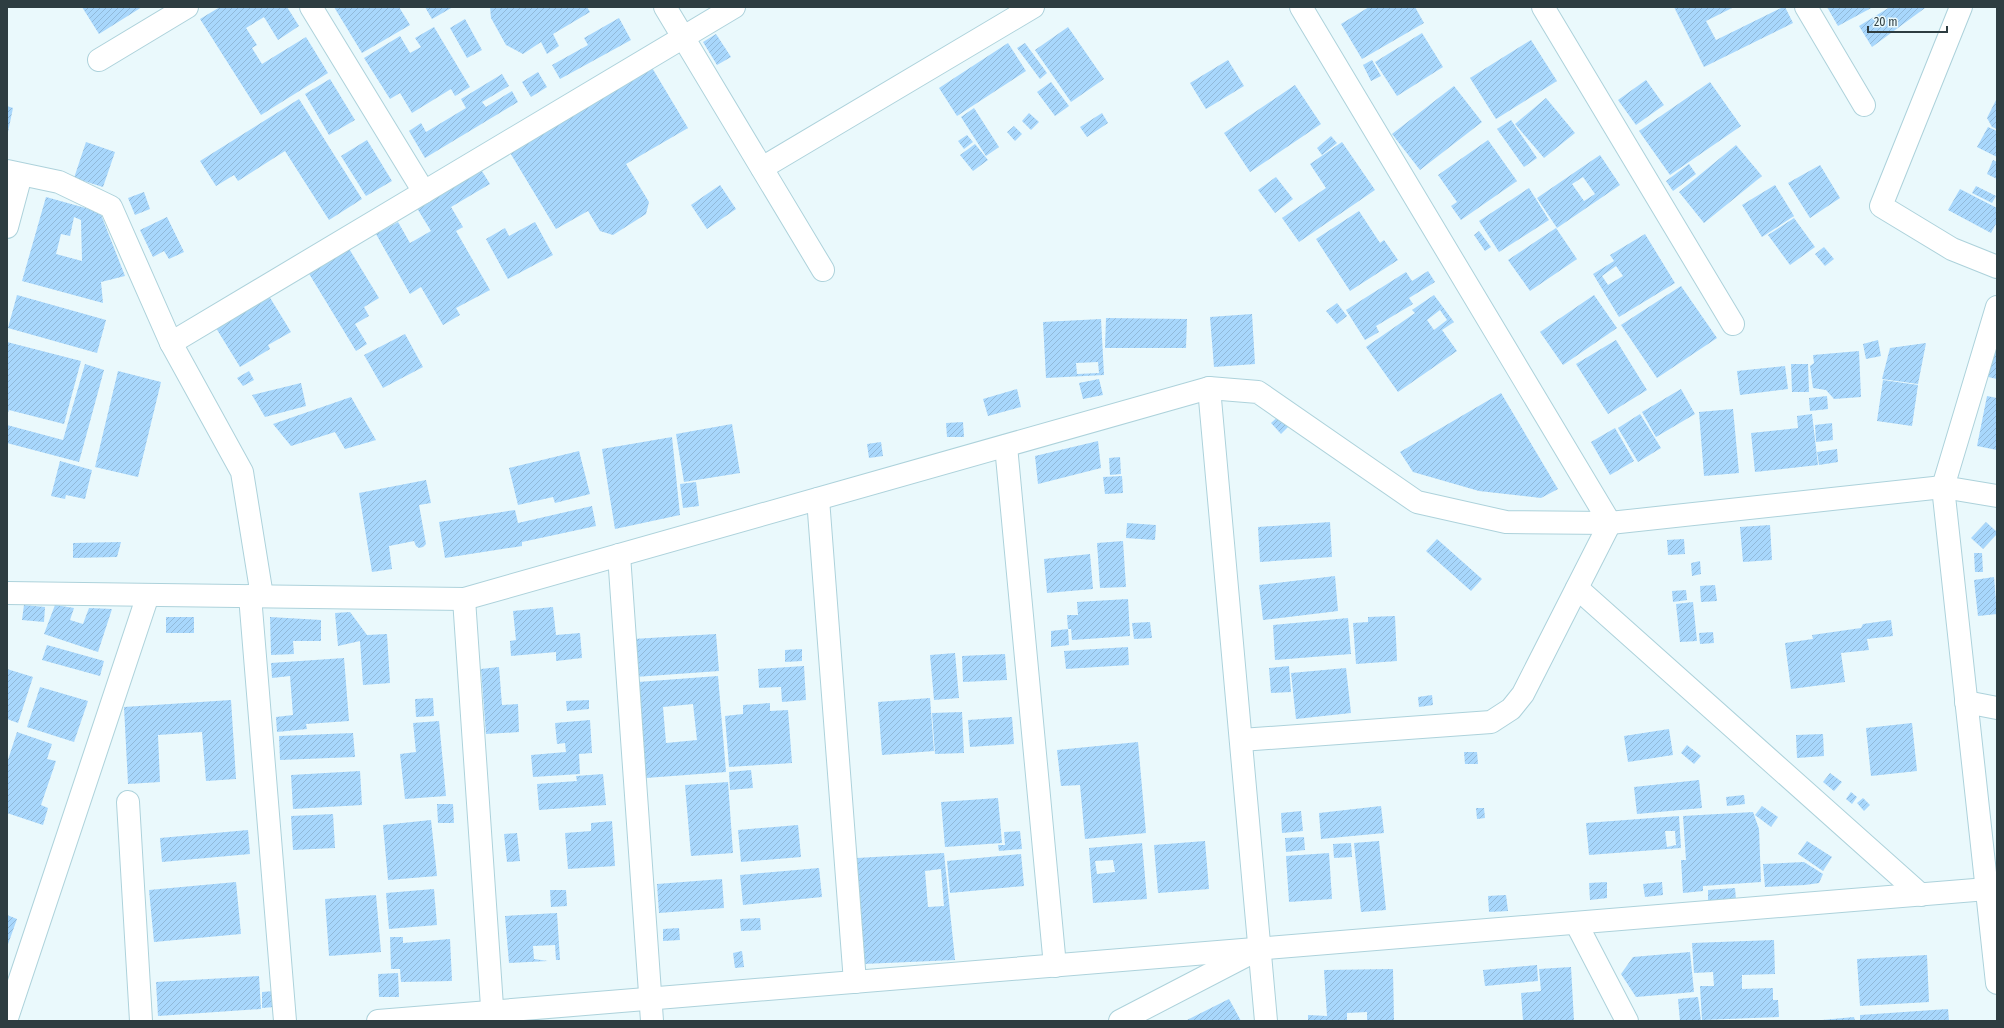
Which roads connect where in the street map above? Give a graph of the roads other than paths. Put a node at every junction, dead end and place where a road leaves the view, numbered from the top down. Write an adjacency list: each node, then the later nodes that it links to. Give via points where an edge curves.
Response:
1 (187, 7): 11 (street)
2 (310, 7): 15 (street)
3 (665, 7): 10 (street)
4 (734, 7): 10 (street)
5 (1033, 7): 13 (street)
6 (1301, 7): 27 (street)
7 (1543, 7): 20 (street)
8 (1806, 7): 12 (street)
9 (1961, 7): 17 (street, via 1881,206 1952,249)
10 (683, 37): 13 (street); 15 (street)
11 (99, 60)
12 (1864, 105)
13 (762, 168): 18 (street)
14 (14, 173): 16 (street); 21 (street, via 59,182 111,207)
15 (424, 192): 21 (street)
16 (7, 227)
17 (1997, 267)
18 (823, 270)
19 (1997, 307): 24 (street)
20 (1733, 324)
21 (171, 343): 32 (street, via 242,472)
22 (1209, 388): 23 (street); 27 (street, via 1258,392 1417,502 1506,522); 36 (street)
23 (1006, 446): 26 (street); 43 (street)
24 (1942, 488): 25 (street); 27 (street); 34 (street)
25 (1997, 496)
26 (818, 499): 28 (street); 44 (street)
27 (1610, 524): 29 (street)
28 (619, 556): 33 (street); 46 (street)
29 (1577, 588): 36 (street, via 1523,694 1511,709 1491,722); 39 (street)
30 (7, 593): 31 (street)
31 (148, 595): 32 (street); 48 (street)
32 (256, 596): 33 (street); 50 (street)
33 (464, 599): 47 (street)
34 (1966, 702): 35 (street); 38 (street)
35 (1997, 708)
36 (1241, 740): 42 (street)
37 (128, 802): 49 (street)
38 (1987, 890): 39 (street); 40 (street)
39 (1921, 895): 41 (street)
40 (1994, 920): 45 (street)
41 (1576, 923): 42 (street); 55 (street)
42 (1259, 949): 43 (street); 53 (street); 54 (street)
43 (1055, 966): 44 (street)
44 (855, 982): 46 (street)
45 (1997, 983)
46 (650, 999): 47 (street); 52 (street)
47 (493, 1016): 51 (street)
48 (7, 1018)
49 (141, 1021)
50 (285, 1021)
51 (378, 1021)
52 (652, 1021)
53 (1120, 1021)
54 (1266, 1021)
55 (1627, 1021)

